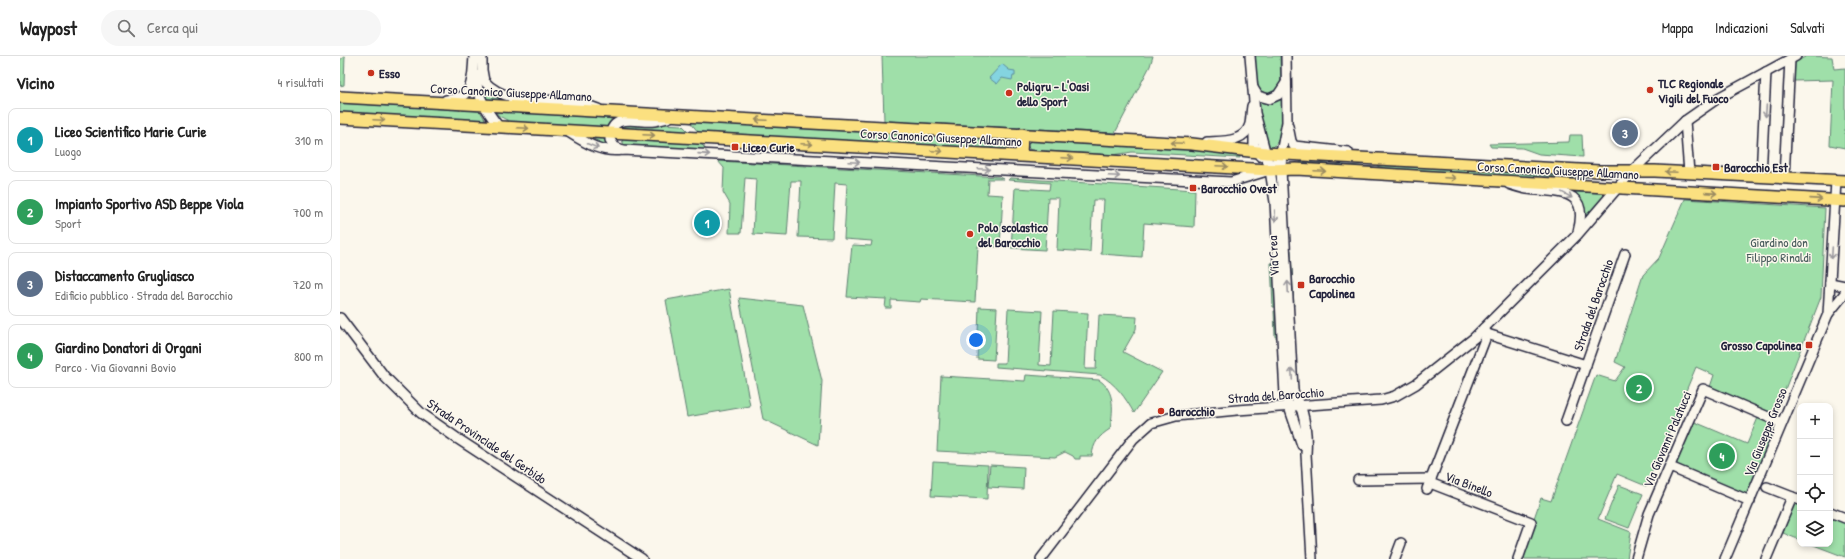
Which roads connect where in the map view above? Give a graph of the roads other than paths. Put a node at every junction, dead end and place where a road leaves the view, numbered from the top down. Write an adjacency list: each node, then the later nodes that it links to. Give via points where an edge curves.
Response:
1 (474, 56): 11 (street, via 471,83 464,95 453,99)
2 (477, 56): 13 (street, via 476,84)
3 (482, 56): 14 (street, via 484,81 501,93 520,98 573,102)
4 (1250, 56): 9 (street, Via Crea)
5 (1286, 56): 8 (street)
6 (1793, 58): 7 (street, Strada del Barocchio); 33 (street)
7 (1766, 72): 17 (street, Strada del Barocchio, via 1718,98); 32 (street, one-way to 32)
8 (1286, 83): 9 (street, via 1278,95 1269,99 1258,96); 18 (street)
9 (1252, 87): 12 (street, Via Crea)
10 (340, 97): 11 (main road, Corso Canonico Giuseppe Allamano)
11 (424, 101): 13 (main road, Corso Canonico Giuseppe Allamano)
12 (1253, 101): 23 (street, via 1249,126 1245,134 1226,141); 25 (street, Via Crea, via 1254,145)
13 (482, 105): 14 (main road, Corso Canonico Giuseppe Allamano); 19 (street)
14 (605, 111): 15 (main road, Corso Canonico Giuseppe Allamano)
15 (680, 115): 21 (street, Corso Canonico Giuseppe Allamano, via 654,121 622,121 616,123); 22 (main road, Corso Canonico Giuseppe Allamano, one-way to 15)
16 (342, 119): 19 (main road, Corso Canonico Giuseppe Allamano, one-way to 19)
17 (1685, 121): 30 (street, Strada del Barocchio); 31 (street)
18 (1287, 122): 26 (street); 28 (street, via 1292,144 1298,147 1382,154)
19 (499, 127): 20 (main road, Corso Canonico Giuseppe Allamano, one-way to 20)
20 (567, 130): 21 (main road, Corso Canonico Giuseppe Allamano); 24 (street, Corso Canonico Giuseppe Allamano, one-way to 24, via 596,148)
21 (610, 133): 24 (street, via 612,144); 27 (main road, Corso Canonico Giuseppe Allamano, one-way to 27)
22 (1022, 134): 23 (main road, Corso Canonico Giuseppe Allamano, one-way to 22); 27 (main road)
23 (1192, 144): 25 (main road, Corso Canonico Giuseppe Allamano)
24 (623, 150): 29 (street, Corso Canonico Giuseppe Allamano, one-way to 29, via 1231,182)
25 (1261, 153): 26 (main road, Corso Canonico Giuseppe Allamano); 29 (street, Via Crea)
26 (1282, 154): 28 (main road, Corso Canonico Giuseppe Allamano); 29 (street)
27 (1021, 155): 29 (main road, Corso Canonico Giuseppe Allamano, one-way to 29)
28 (1407, 161): 30 (main road, Corso Canonico Giuseppe Allamano)
29 (1276, 170): 34 (main road, Corso Canonico Giuseppe Allamano, one-way to 34); 49 (street, Via Crea, one-way to 49, via 1275,202 1285,395); 50 (street, Via Crea, one-way to 29, via 1293,390)
30 (1632, 171): 31 (main road, Corso Canonico Giuseppe Allamano, one-way to 30); 36 (street, Strada del Barocchio)
31 (1689, 173): 32 (main road, Corso Canonico Giuseppe Allamano)
32 (1761, 177): 33 (main road, Corso Canonico Giuseppe Allamano)
33 (1784, 178): 35 (main road, Corso Canonico Giuseppe Allamano)
34 (1502, 181): 36 (main road, Corso Canonico Giuseppe Allamano); 38 (street, one-way to 38, via 1522,188 1554,190 1570,195 1580,211)
35 (1840, 181): 37 (street, Via Giuseppe Grosso)
36 (1616, 187): 37 (main road, Corso Canonico Giuseppe Allamano, one-way to 37); 38 (street, Strada del Barocchio)
37 (1840, 201): 40 (street, Via Giuseppe Grosso, one-way to 40)
38 (1577, 236): 47 (street, Strada del Barocchio)
39 (1625, 254): 48 (street, Strada del Barocchio)
40 (1830, 283): 41 (street); 43 (street, Via Giuseppe Grosso)
41 (1845, 286)
42 (1845, 293): 44 (street, Via Giuseppe Grosso)
43 (1830, 295): 44 (street); 45 (street, Via Giuseppe Grosso)
44 (1842, 304): 45 (street, Via Giuseppe Grosso)
45 (1828, 314): 52 (street, Via Giuseppe Grosso)
46 (340, 318): 63 (street, Strada Provinciale del Gerbido, via 384,376 421,412)
47 (1485, 331): 48 (street, Strada del Barocchio); 50 (street, Strada del Barocchio, via 1426,377 1395,396 1369,401); 56 (street, Strada del Barocchio)
48 (1586, 365): 51 (street, Strada del Barocchio)
49 (1290, 406): 50 (street, Strada del Barocchio); 53 (street, Via Crea); 64 (street, Strada del Barocchio, via 1176,416 1151,423 1133,439)
50 (1300, 406): 53 (street, Via Crea, via 1305,429)
51 (1566, 421)
52 (1782, 423): 54 (street, Via Giovanni Palatucci, via 1703,389); 59 (street, Via Giuseppe Grosso)
53 (1306, 454): 65 (street, Via Crea)
54 (1670, 467): 59 (street); 68 (street, Via Giovanni Palatucci, via 1649,514)
55 (1358, 480): 56 (street)
56 (1429, 484): 67 (street, Via Binello, via 1531,522)
57 (1767, 487): 58 (street)
58 (1796, 498): 70 (street)
59 (1750, 501): 69 (street, Via Giuseppe Grosso)
60 (1833, 513): 61 (street)
61 (1845, 518)
62 (1401, 543): 66 (street)
63 (642, 559)
64 (1041, 559)
65 (1312, 559)
66 (1395, 559)
67 (1518, 559)
68 (1636, 559)
69 (1725, 559)
70 (1766, 559)

